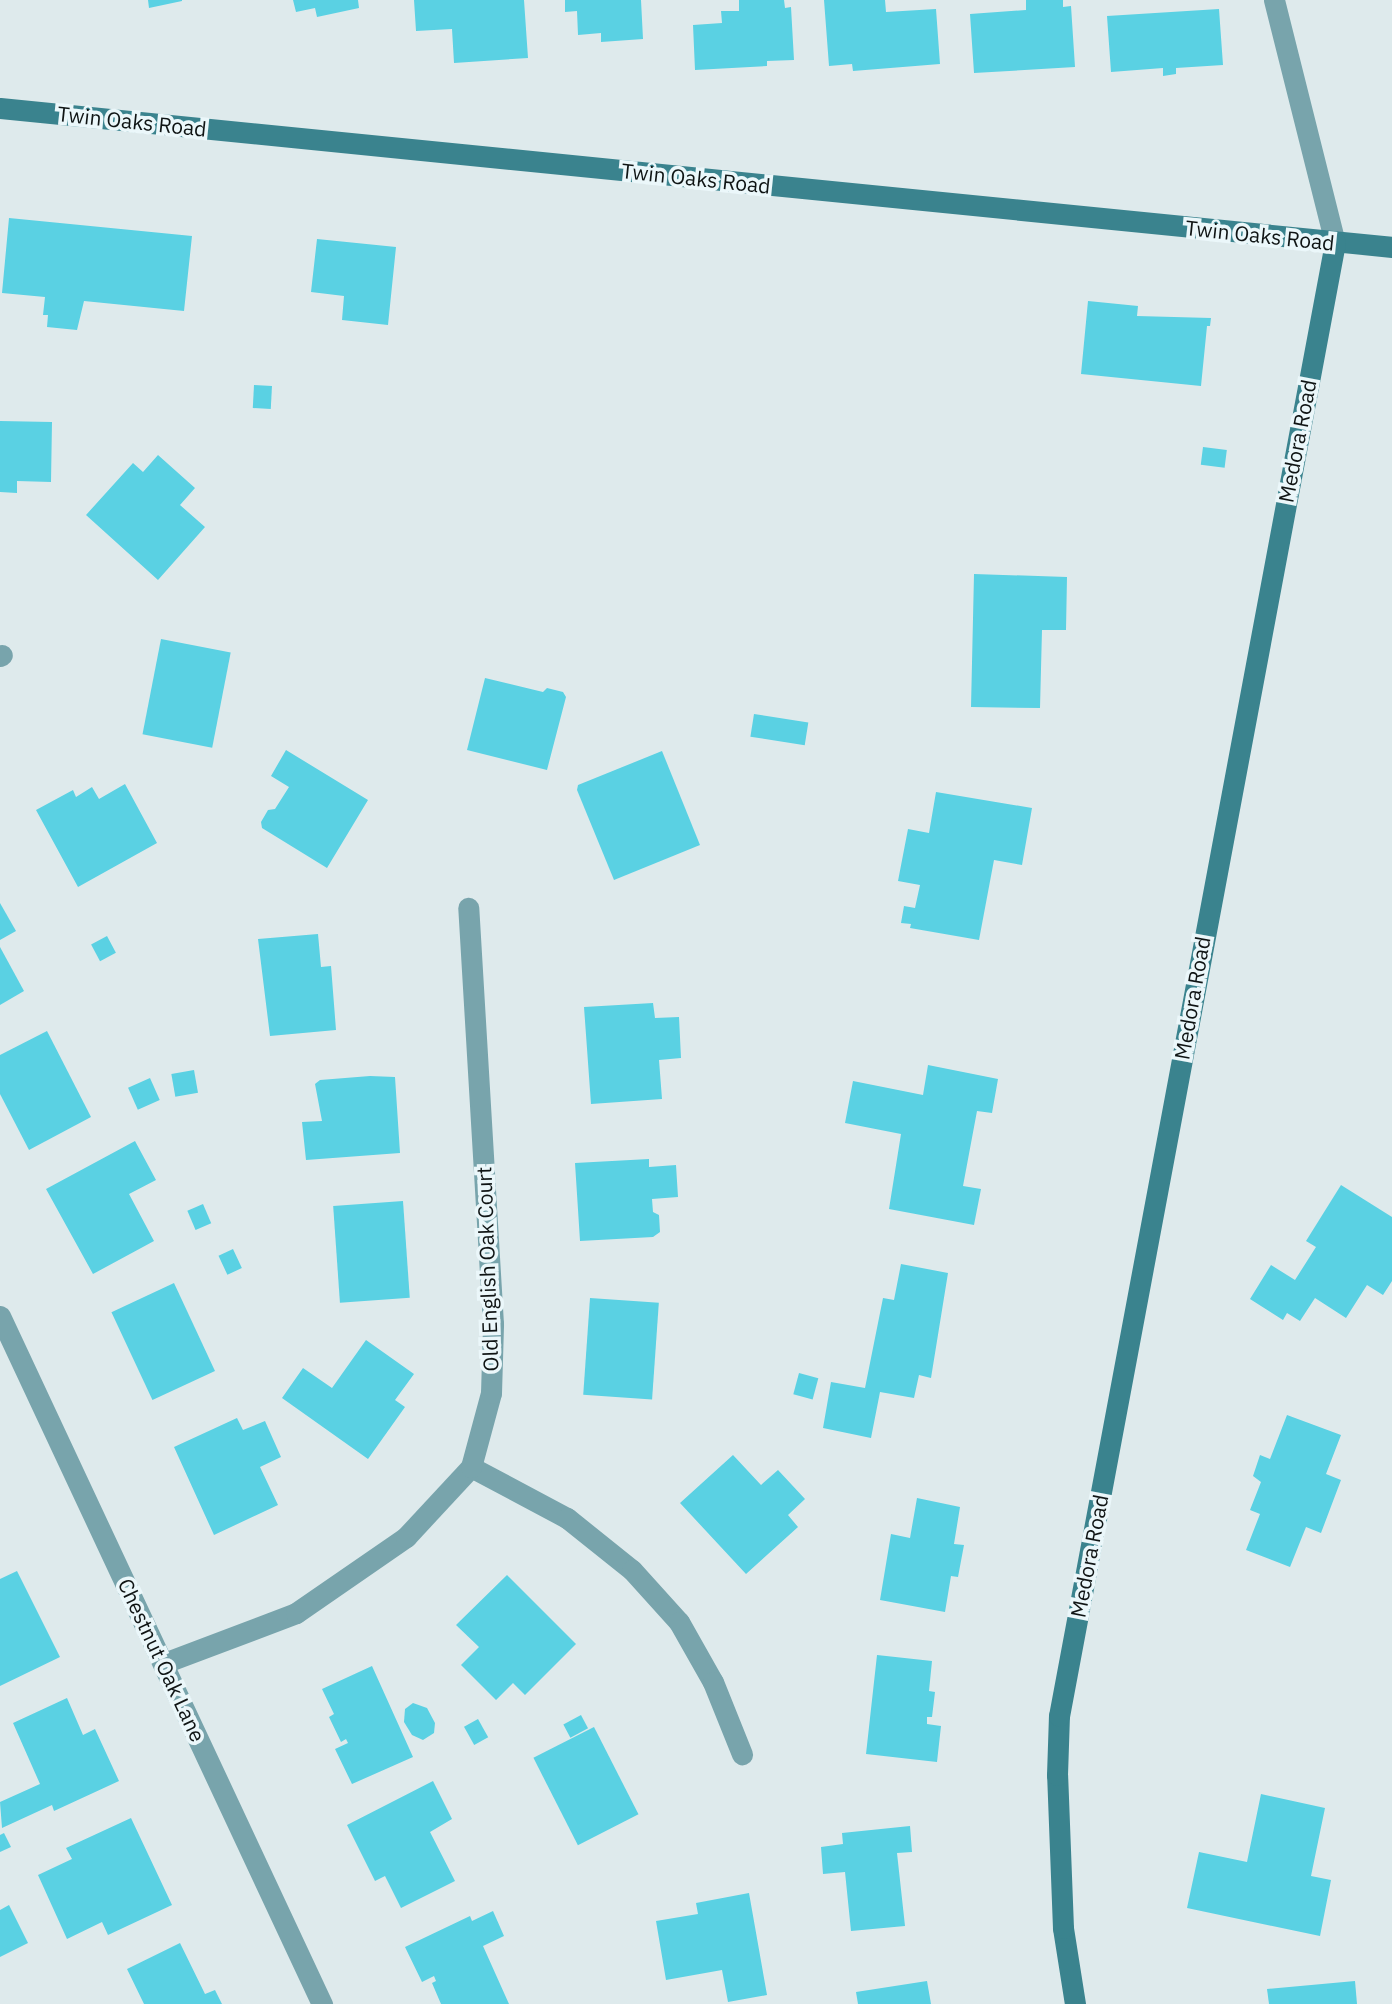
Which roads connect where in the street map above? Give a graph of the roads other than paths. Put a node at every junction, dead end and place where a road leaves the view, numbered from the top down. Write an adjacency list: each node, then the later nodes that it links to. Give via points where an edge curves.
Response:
1 (1274, 0): 3 (street, Medora Road)
2 (0, 108): 3 (street, Twin Oaks Road)
3 (1335, 243): 4 (street, Twin Oaks Road); 11 (street, Medora Road, via 1059,1716 1063,1928)
4 (1392, 247)
5 (468, 908): 7 (street, Old English Oak Court, via 493,1324 491,1393)
6 (0, 1317): 8 (street, Chestnut Oak Lane)
7 (471, 1467): 8 (street, Old English Oak Court, via 406,1537 296,1613); 9 (street, via 567,1518 632,1570 679,1622 713,1682)
8 (164, 1664): 10 (street, Chestnut Oak Lane)
9 (742, 1754)
10 (322, 2004)
11 (1075, 2004)

